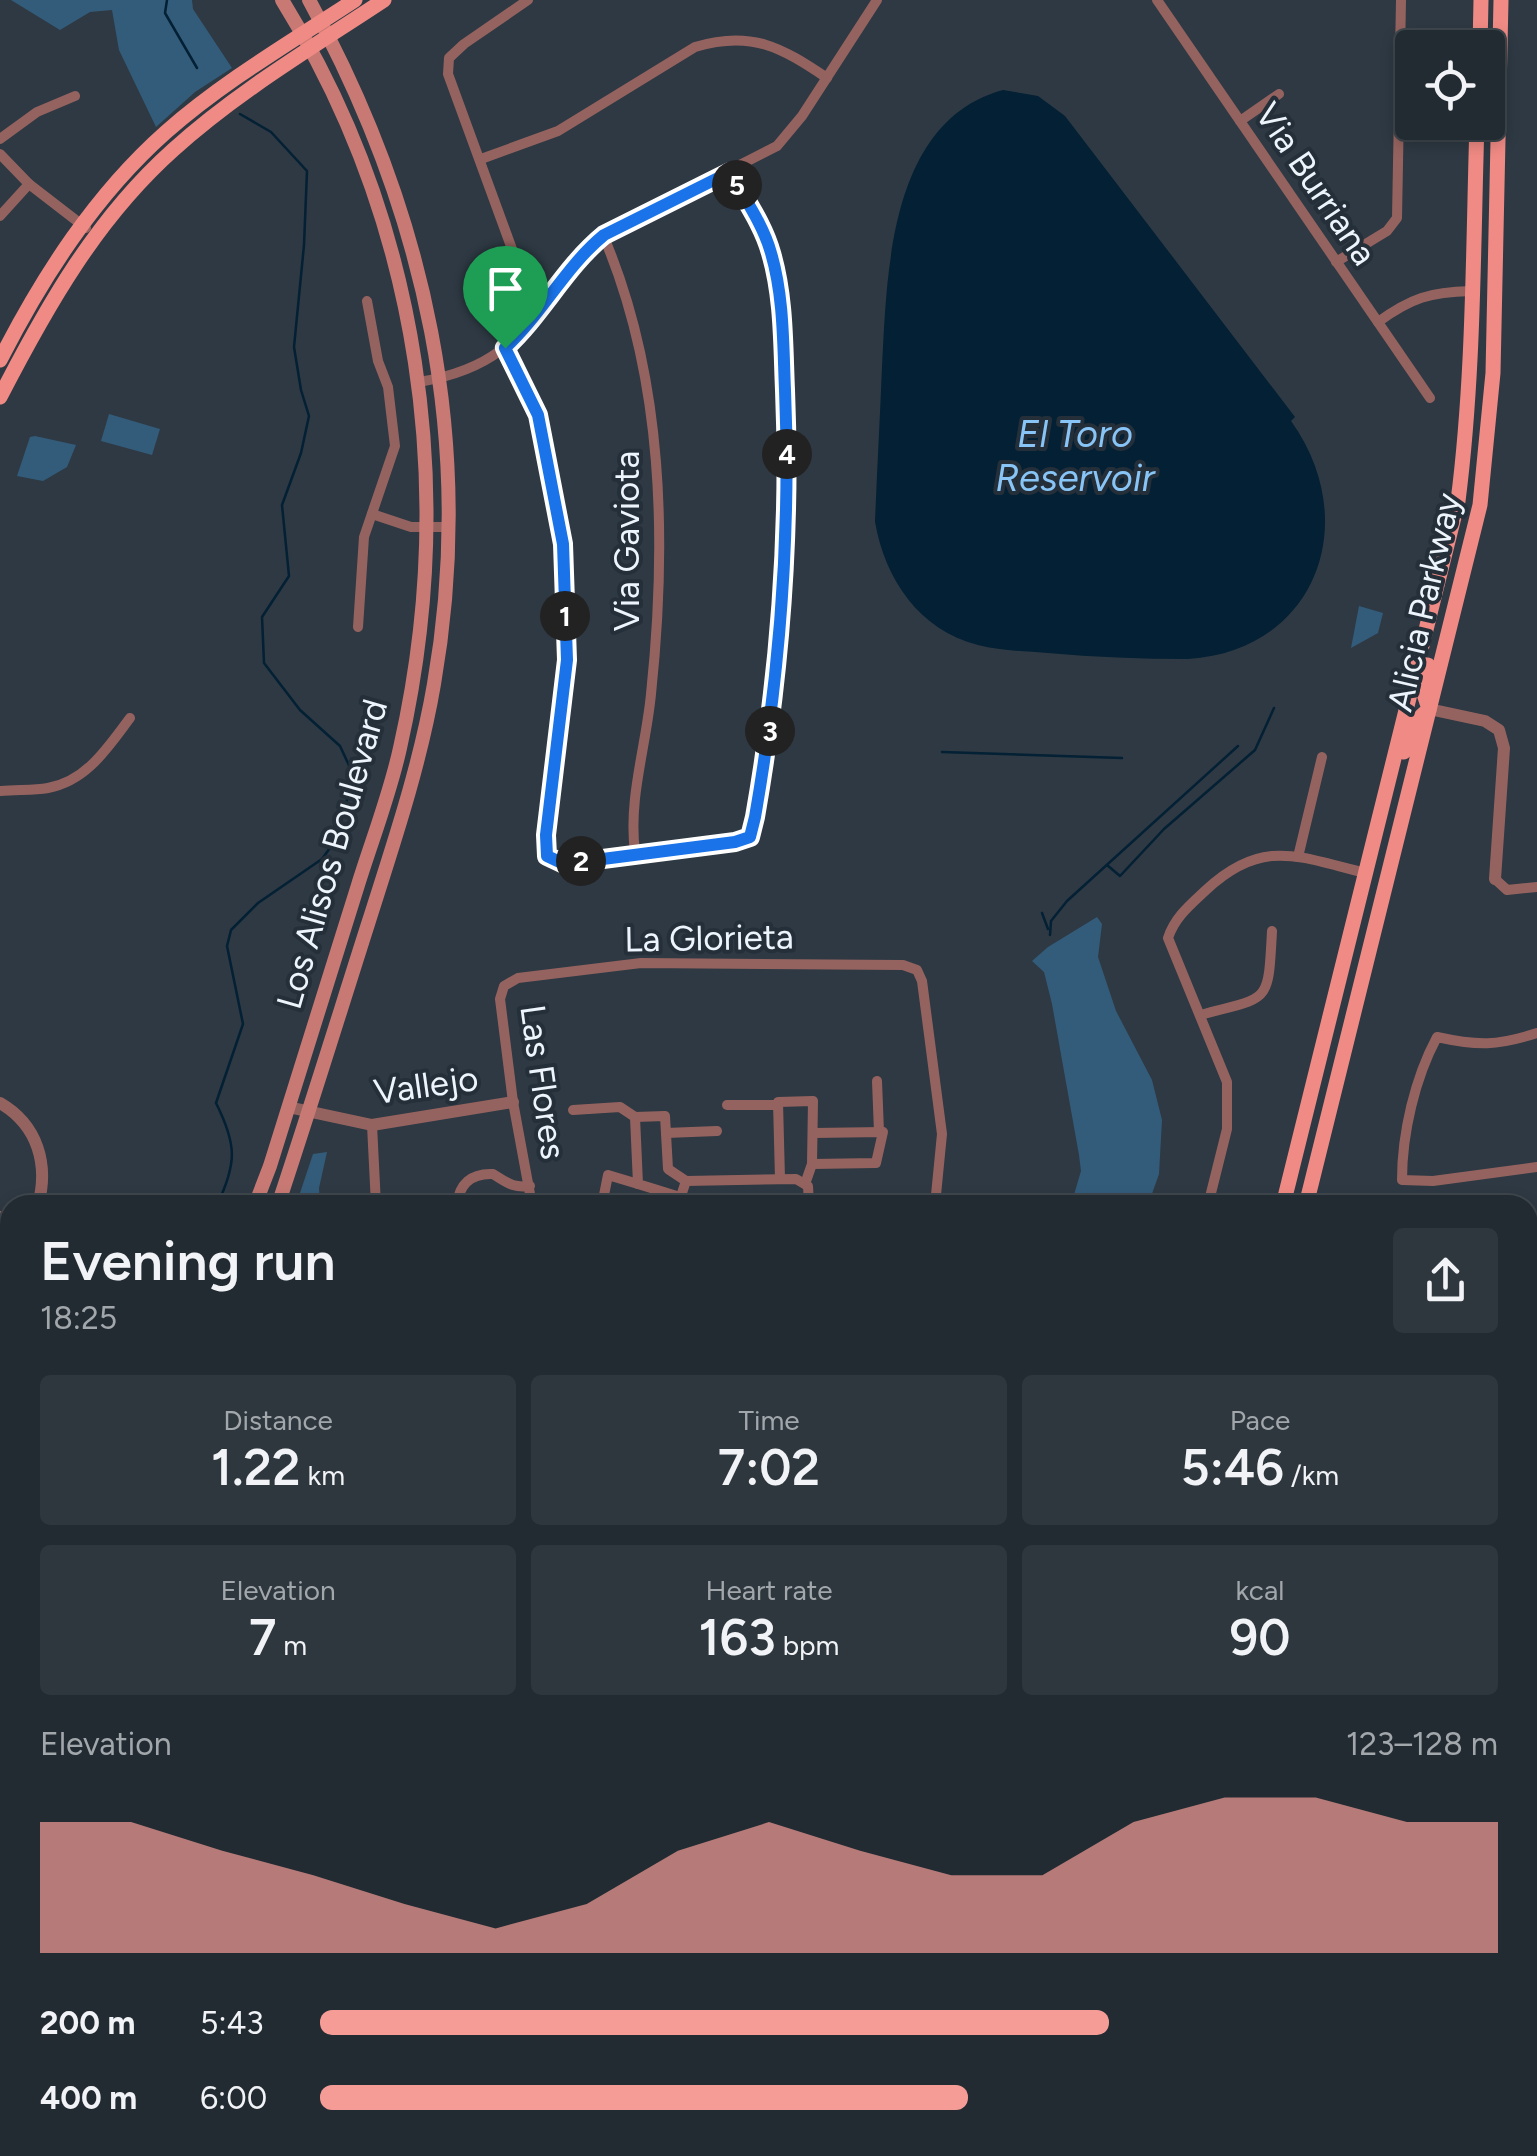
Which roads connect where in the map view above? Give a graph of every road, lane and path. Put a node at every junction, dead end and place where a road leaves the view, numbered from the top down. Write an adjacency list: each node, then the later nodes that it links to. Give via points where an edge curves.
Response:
1 (282, 0): 13 (main road, Los Alisos Boulevard)
2 (308, 0): 11 (main road, Los Alisos Boulevard)
3 (355, 0): 11 (main road)
4 (384, 0): 11 (main road)
5 (528, 0): 21 (street, via 450,58 448,74)
6 (877, 0): 14 (street)
7 (1157, 0): 17 (street, Via Burriana)
8 (1401, 0): 28 (street, via 1396,218 1387,231)
9 (1481, 0): 12 (main road)
10 (1501, 0): 29 (main road, Alicia Parkway)
11 (325, 29): 13 (main road); 36 (main road, Los Alisos Boulevard, via 399,200)
12 (1480, 30)
13 (307, 42): 25 (main road, via 232,82 166,132); 26 (main road, via 181,143); 37 (main road, Los Alisos Boulevard, via 376,197)
14 (827, 78): 21 (street, via 754,40 714,42 558,131); 22 (street, via 777,146)
15 (1279, 94): 17 (street)
16 (75, 96): 18 (street)
17 (1240, 122): 28 (street, Via Burriana)
18 (0, 138)
19 (1476, 140): 30 (main road, Alicia Parkway)
20 (0, 154): 23 (street)
21 (480, 159): 31 (street, via 516,260)
22 (730, 172): 27 (street); 50 (street, via 762,228 777,277 787,549 770,732 750,837)
23 (29, 184): 24 (street); 25 (street)
24 (0, 216)
25 (82, 225): 26 (street); 35 (main road)
26 (96, 235): 38 (main road, via 52,298)
27 (604, 235): 31 (street); 50 (street, Via Gaviota, via 625,286 660,490 654,657 631,826)
28 (1336, 262): 33 (street, Via Burriana)
29 (1494, 290): 30 (main road); 45 (main road, Alicia Parkway, via 1480,505)
30 (1471, 291): 33 (street, via 1418,297); 43 (main road, Alicia Parkway, via 1467,433)
31 (548, 298): 34 (street)
32 (367, 302): 40 (street, via 394,446)
33 (1378, 322): 39 (street, Via Burriana)
34 (505, 348): 36 (street, via 478,366); 50 (street, via 538,415 563,544 567,660 547,856 564,864)
35 (0, 360)
36 (440, 378): 37 (street); 42 (main road, Los Alisos Boulevard)
37 (419, 382): 41 (main road, Los Alisos Boulevard)
38 (0, 398)
39 (1430, 398)
40 (372, 514): 41 (street); 44 (street, via 364,537)
41 (428, 527): 42 (street); 64 (main road, Los Alisos Boulevard, via 420,637 400,751)
42 (450, 527): 66 (main road, Los Alisos Boulevard, via 442,634 422,746)
43 (1434, 602): 45 (main road, via 1437,628 1423,690); 48 (main road, Alicia Parkway)
44 (358, 627)
45 (1429, 709): 48 (main road); 53 (street, via 1499,730 1504,748); 93 (main road, Alicia Parkway)
46 (130, 718): 49 (street, via 80,776 46,788)
47 (1322, 757): 51 (street)
48 (1391, 772): 52 (main road, Alicia Parkway)
49 (0, 790)
50 (634, 852)
51 (1298, 857): 52 (street); 57 (street, via 1237,864 1174,920 1168,938)
52 (1366, 873): 92 (main road, Alicia Parkway)
53 (1495, 879): 54 (street, via 1506,890)
54 (1537, 888)
55 (1272, 931): 57 (street, via 1265,992 1258,1000)
56 (504, 986): 60 (street, Las Flores); 90 (street, La Glorieta, via 518,978 641,963 916,970 942,1134)
57 (1200, 1015): 91 (street, via 1228,1082 1227,1129)
58 (1537, 1033): 74 (street, via 1476,1046 1437,1037 1402,1149 1402,1180)
59 (877, 1081): 71 (street)
60 (513, 1102): 68 (street, Vallejo); 79 (street, Las Flores)
61 (0, 1103): 80 (street, via 38,1146)
62 (727, 1105): 63 (street)
63 (778, 1105): 70 (street, via 813,1101); 75 (street)
64 (288, 1108): 66 (street, Vallejo); 81 (main road, Los Alisos Boulevard)
65 (573, 1110): 67 (street, via 620,1108)
66 (308, 1112): 68 (street, Vallejo); 82 (main road, Los Alisos Boulevard)
67 (635, 1117): 72 (street, via 665,1116); 77 (street)
68 (372, 1125): 83 (street)
69 (716, 1131): 72 (street)
70 (812, 1132): 71 (street); 73 (street)
71 (879, 1132): 73 (street, via 876,1163)
72 (666, 1133): 76 (street, via 668,1169)
73 (812, 1164): 78 (street)
74 (1537, 1167)
75 (780, 1180): 76 (street); 78 (street)
76 (686, 1181): 88 (street)
77 (638, 1184): 86 (street, via 608,1175); 87 (street)
78 (807, 1185): 89 (street)
79 (530, 1186): 84 (street, Las Flores, via 479,1175 464,1182); 85 (street, Las Flores)
80 (40, 1195)
81 (258, 1195)
82 (281, 1195)
83 (376, 1195)
84 (458, 1195)
85 (531, 1195)
86 (604, 1195)
87 (665, 1195)
88 (681, 1195)
89 (808, 1195)
90 (936, 1195)
91 (1210, 1195)
92 (1286, 1195)
93 (1308, 1195)

